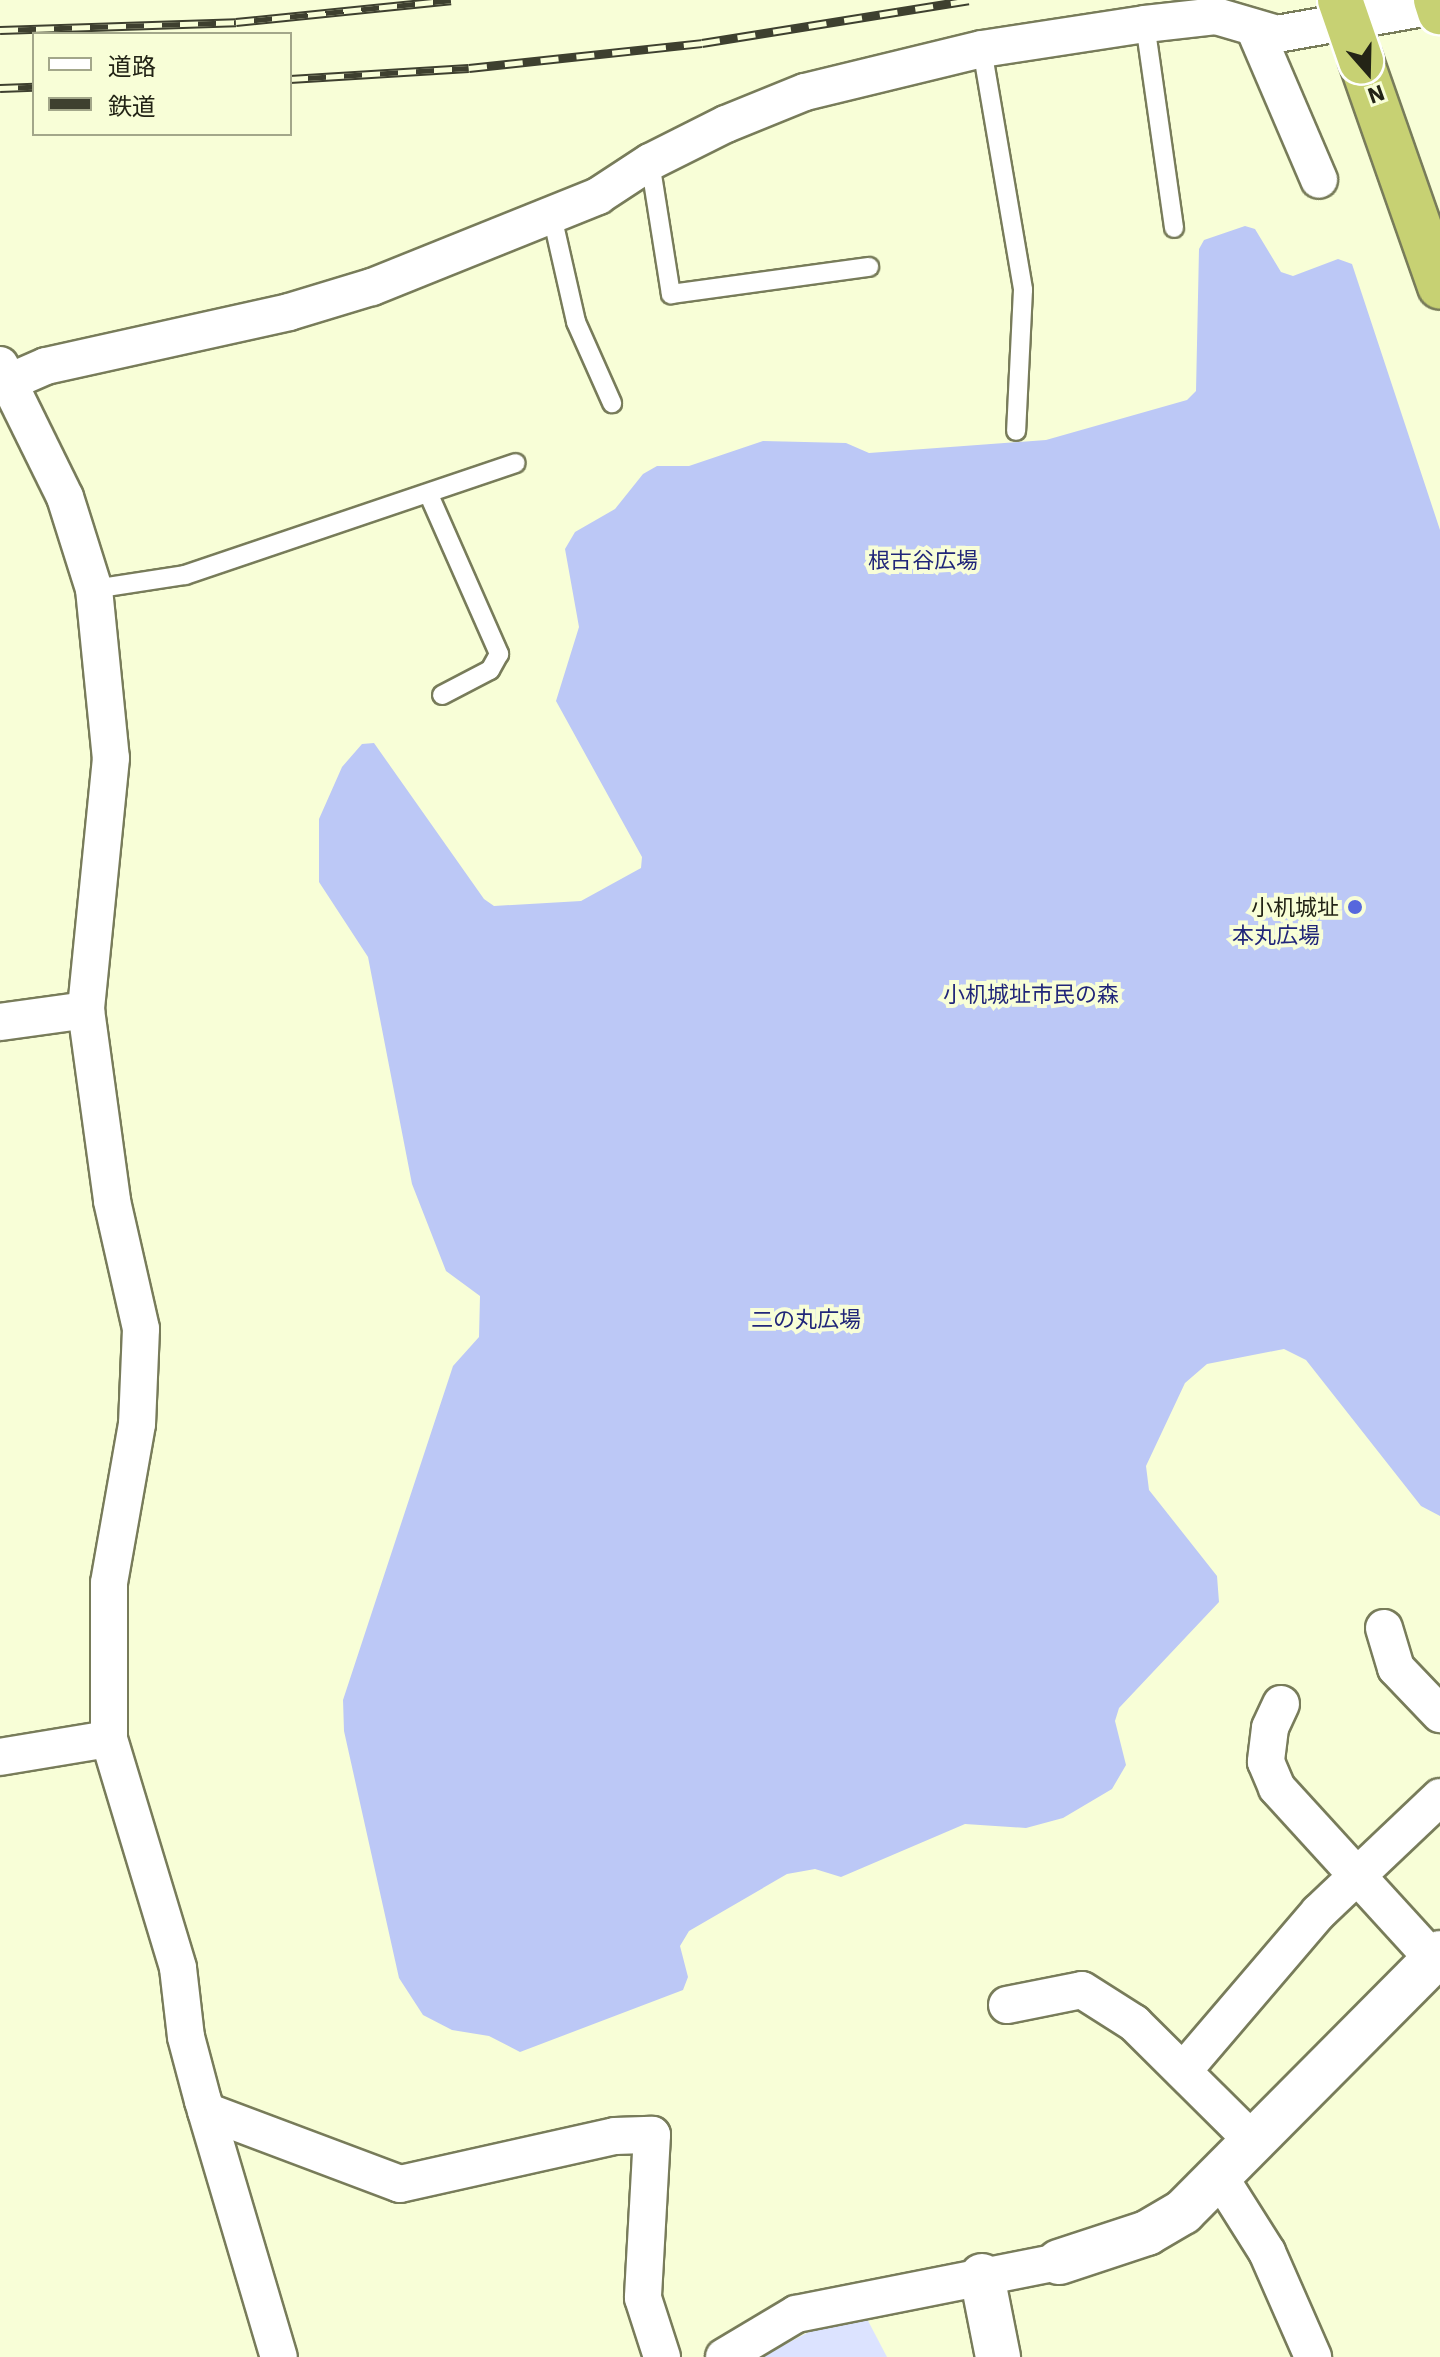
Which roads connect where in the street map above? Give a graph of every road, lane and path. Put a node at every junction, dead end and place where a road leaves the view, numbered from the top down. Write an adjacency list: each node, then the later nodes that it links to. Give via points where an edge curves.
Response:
1 (1340, 0): 13 (highway, bridge)
2 (1436, 0): 4 (highway, bridge)
3 (1440, 5): 6 (street, via 1277,34)
4 (1440, 12)
5 (1145, 24): 6 (street, via 1216,16); 7 (street); 11 (lane)
6 (1254, 28): 9 (street)
7 (982, 49): 8 (street, via 805,92); 16 (lane, via 1023,290)
8 (650, 162): 10 (street, via 598,196); 12 (lane, via 671,294)
9 (1319, 180)
10 (552, 216): 14 (street, via 372,287 289,312); 15 (lane, via 576,322)
11 (1174, 228)
12 (869, 267)
13 (1440, 287)
14 (3, 377): 19 (street, via 65,497)
15 (612, 403)
16 (1016, 431)
17 (516, 463): 18 (lane)
18 (429, 495): 19 (lane, via 185,575); 20 (lane, via 499,654 490,670)
19 (94, 589): 21 (street, via 111,758)
20 (442, 695)
21 (86, 1010): 22 (street); 26 (street, via 112,1201 141,1329 137,1424 109,1583)
22 (0, 1022)
23 (1384, 1628): 25 (street, via 1396,1668)
24 (1281, 1704): 29 (street, via 1270,1728 1266,1762 1277,1788)
25 (1440, 1714)
26 (109, 1739): 27 (street); 33 (street, via 178,1968 186,2037)
27 (0, 1757)
28 (1440, 1797): 29 (street)
29 (1354, 1876): 30 (street); 32 (street)
30 (1437, 1956): 34 (street)
31 (1007, 2005): 32 (street, via 1082,1990 1134,2023)
32 (1183, 2071): 34 (street)
33 (206, 2111): 38 (street); 39 (street, via 400,2184 615,2136 652,2135 643,2298)
34 (1254, 2142): 35 (street)
35 (1219, 2176): 36 (street, via 1183,2212 1147,2233); 42 (street, via 1267,2252)
36 (1059, 2262): 37 (street)
37 (982, 2276): 40 (street, via 796,2314); 41 (street)
38 (279, 2357)
39 (662, 2357)
40 (724, 2357)
41 (998, 2357)
42 (1313, 2357)

